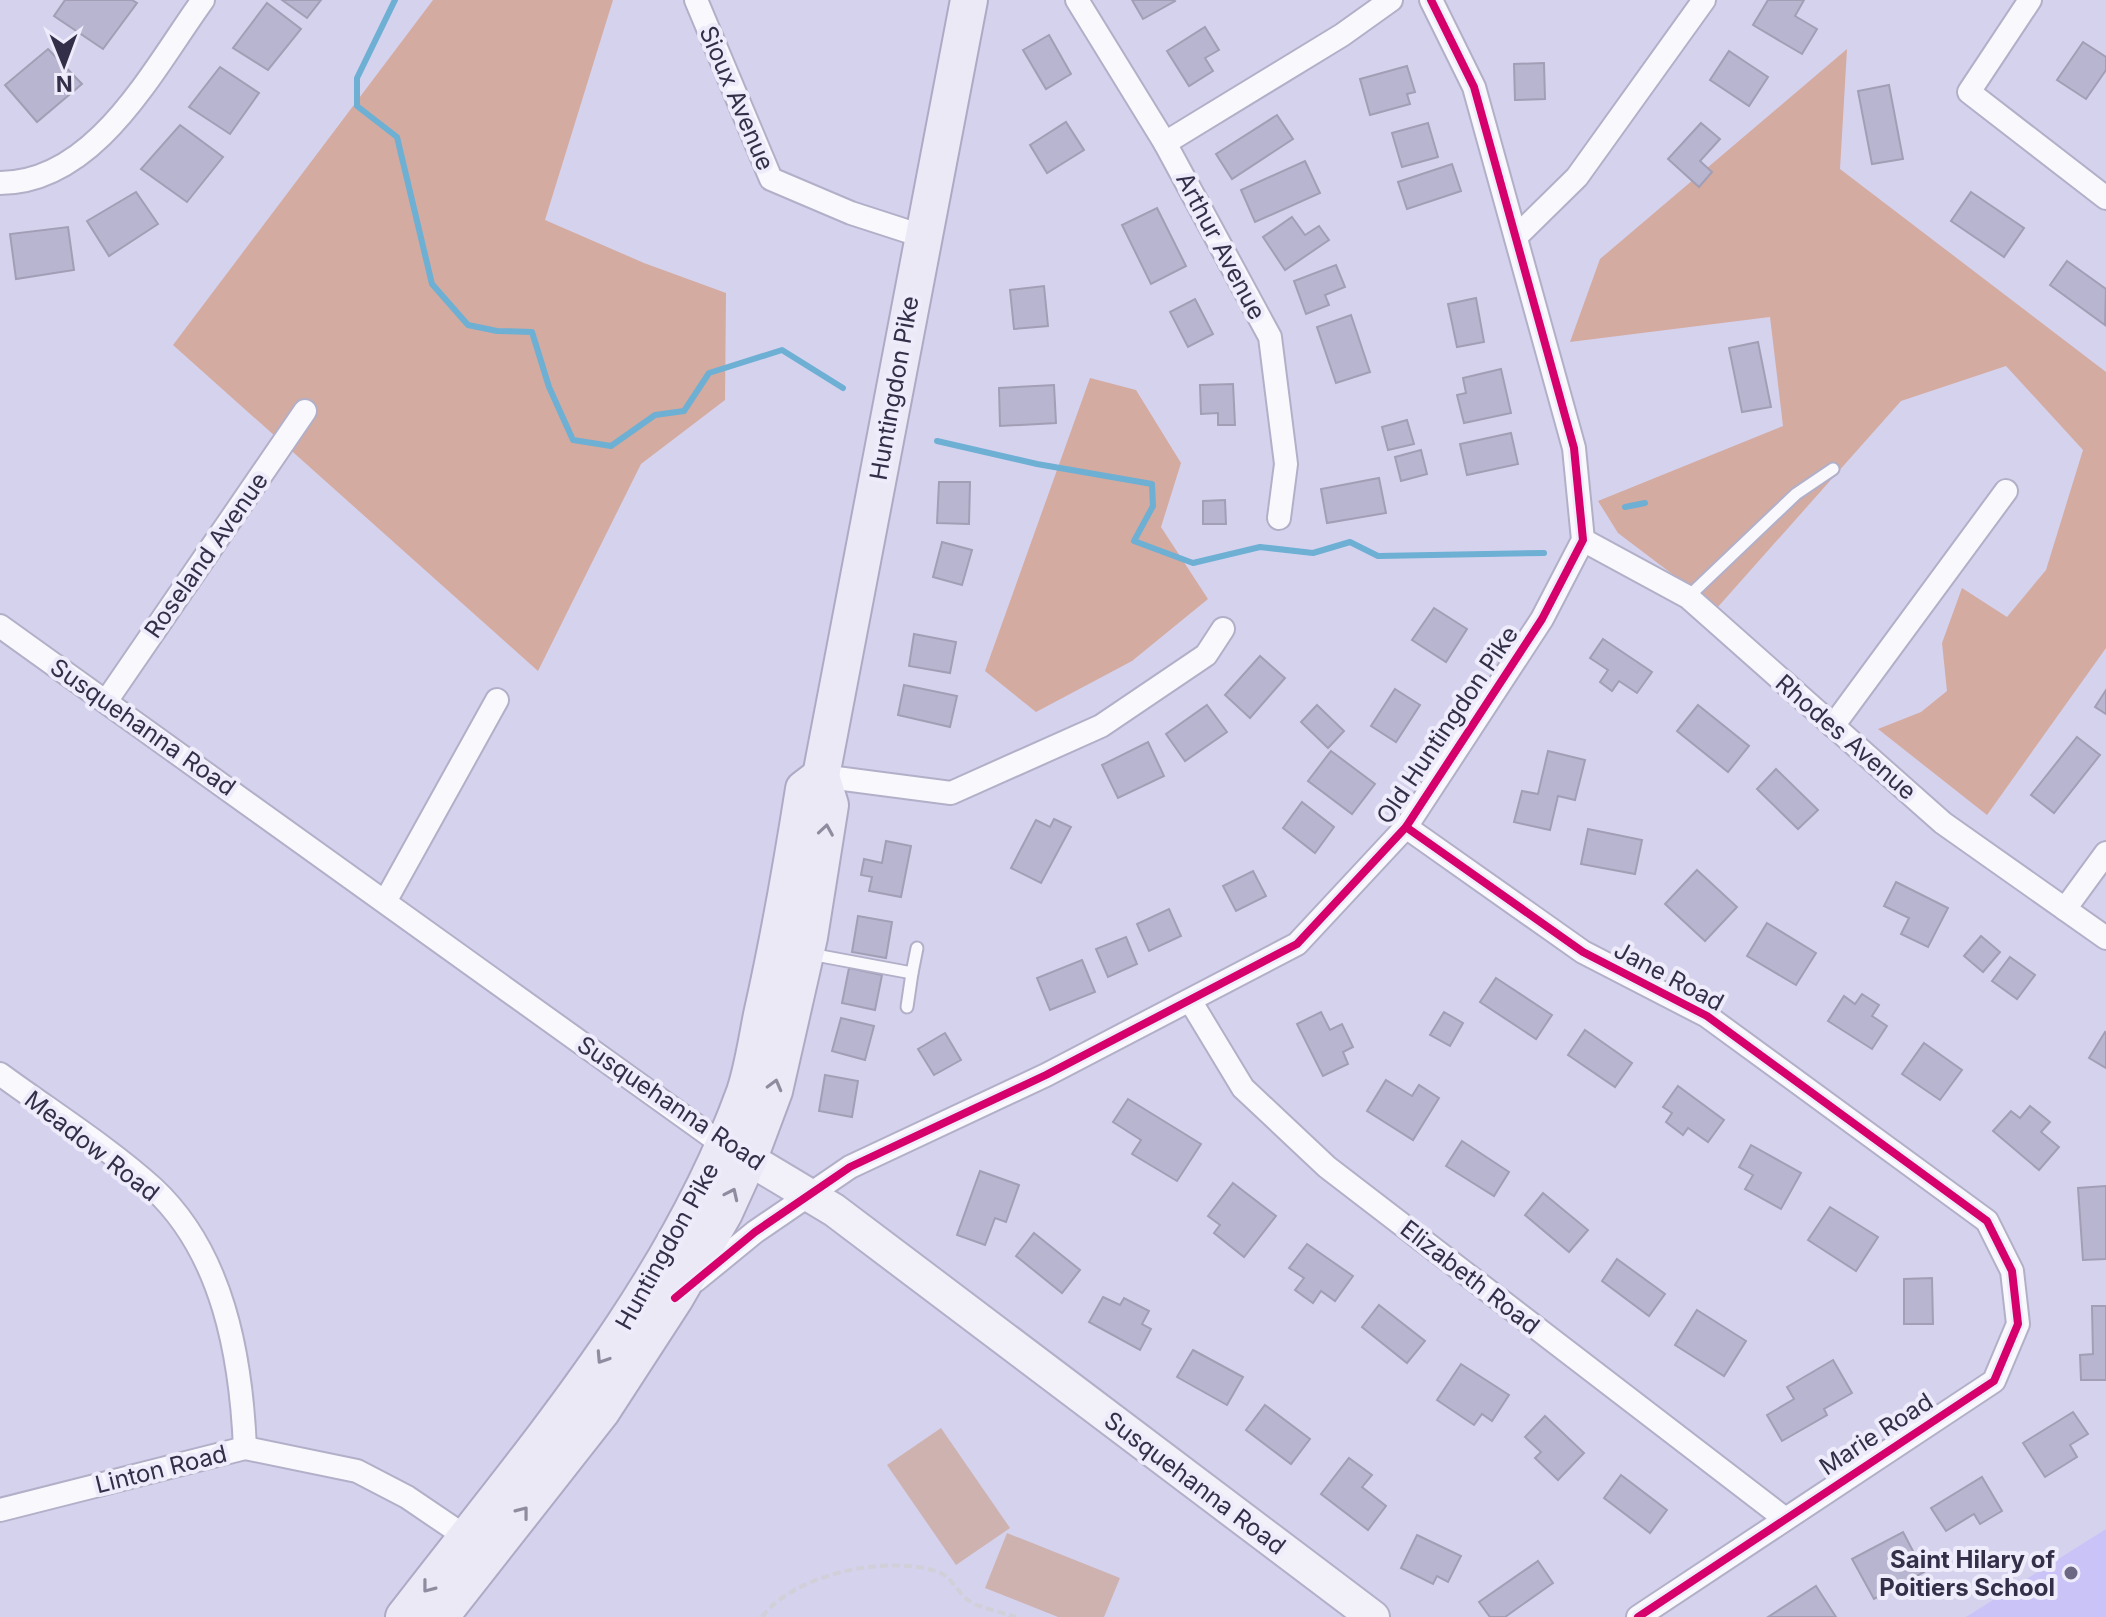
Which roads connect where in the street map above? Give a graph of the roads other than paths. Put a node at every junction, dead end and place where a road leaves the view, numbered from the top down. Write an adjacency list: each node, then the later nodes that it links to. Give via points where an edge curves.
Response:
1 (203, 0): 10 (street, via 104,136 59,170 21,183)
2 (696, 0): 12 (street, Sioux Avenue, via 771,179)
3 (969, 0): 12 (main road, Huntingdon Pike)
4 (1077, 0): 9 (street, Arthur Avenue)
5 (1391, 0): 9 (street)
6 (1431, 0): 13 (street, via 1474,87)
7 (1704, 0): 13 (street, via 1577,177)
8 (2030, 0): 11 (street, via 1969,92)
9 (1165, 143): 17 (street, Arthur Avenue, via 1270,337 1286,464)
10 (0, 183)
11 (2106, 198)
12 (922, 236): 25 (main road, Huntingdon Pike)
13 (1516, 237): 18 (street, via 1574,448)
14 (305, 411): 22 (street, Roseland Avenue)
15 (1833, 469): 19 (lane, via 1796,494)
16 (2006, 491): 24 (street)
17 (1279, 518)
18 (1583, 540): 19 (street, Rhodes Avenue); 26 (street, Old Huntingdon Pike, via 1542,619)
19 (1688, 597): 24 (street, Rhodes Avenue)
20 (0, 626): 22 (street, Susquehanna Road)
21 (1223, 629): 25 (street, via 1206,655 1101,726 951,793)
22 (107, 700): 28 (street, Susquehanna Road)
23 (497, 700): 28 (street)
24 (1833, 726): 29 (street, Rhodes Avenue, via 1943,823)
25 (821, 776): 32 (main road, Huntingdon Pike, one-way to 25, via 830,805); 37 (main road, Huntingdon Pike, via 804,789)
26 (1406, 827): 34 (street, Old Huntingdon Pike, via 1297,944); 39 (street, Jane Road, via 1583,952 1707,1016)
27 (2106, 853): 29 (street)
28 (386, 900): 37 (street, Susquehanna Road)
29 (2065, 909): 30 (street, Rhodes Avenue)
30 (2106, 938)
31 (917, 948): 33 (lane)
32 (806, 953): 33 (lane); 37 (main road, Huntingdon Pike, one-way to 32, via 774,1091)
33 (912, 973): 35 (lane)
34 (1191, 1002): 38 (street, Old Huntingdon Pike, via 850,1167); 43 (street, Elizabeth Road, via 1243,1088 1327,1167)
35 (907, 1007)
36 (0, 1074): 41 (street, Meadow Road, via 153,1188 191,1232 219,1285 242,1394)
37 (736, 1151): 38 (main road, Susquehanna Road); 40 (main road, Huntingdon Pike, one-way to 37, via 724,1213); 44 (main road, Huntingdon Pike, one-way to 44, via 699,1199 613,1341)
38 (809, 1193): 40 (street, Old Huntingdon Pike); 47 (main road, Susquehanna Road)
39 (1987, 1221): 43 (street, Marie Road, via 2012,1271 2018,1324 1994,1381)
40 (675, 1298): 44 (main road, Huntingdon Pike, one-way to 40, via 601,1412)
41 (245, 1448): 42 (street, Linton Road); 44 (street, Linton Road, via 357,1471 407,1497)
42 (0, 1510)
43 (1784, 1518): 48 (street, Marie Road)
44 (475, 1549): 45 (main road, Huntingdon Pike, one-way to 45); 46 (main road, Huntingdon Pike)
45 (404, 1617)
46 (440, 1617)
47 (1373, 1617)
48 (1638, 1617)

